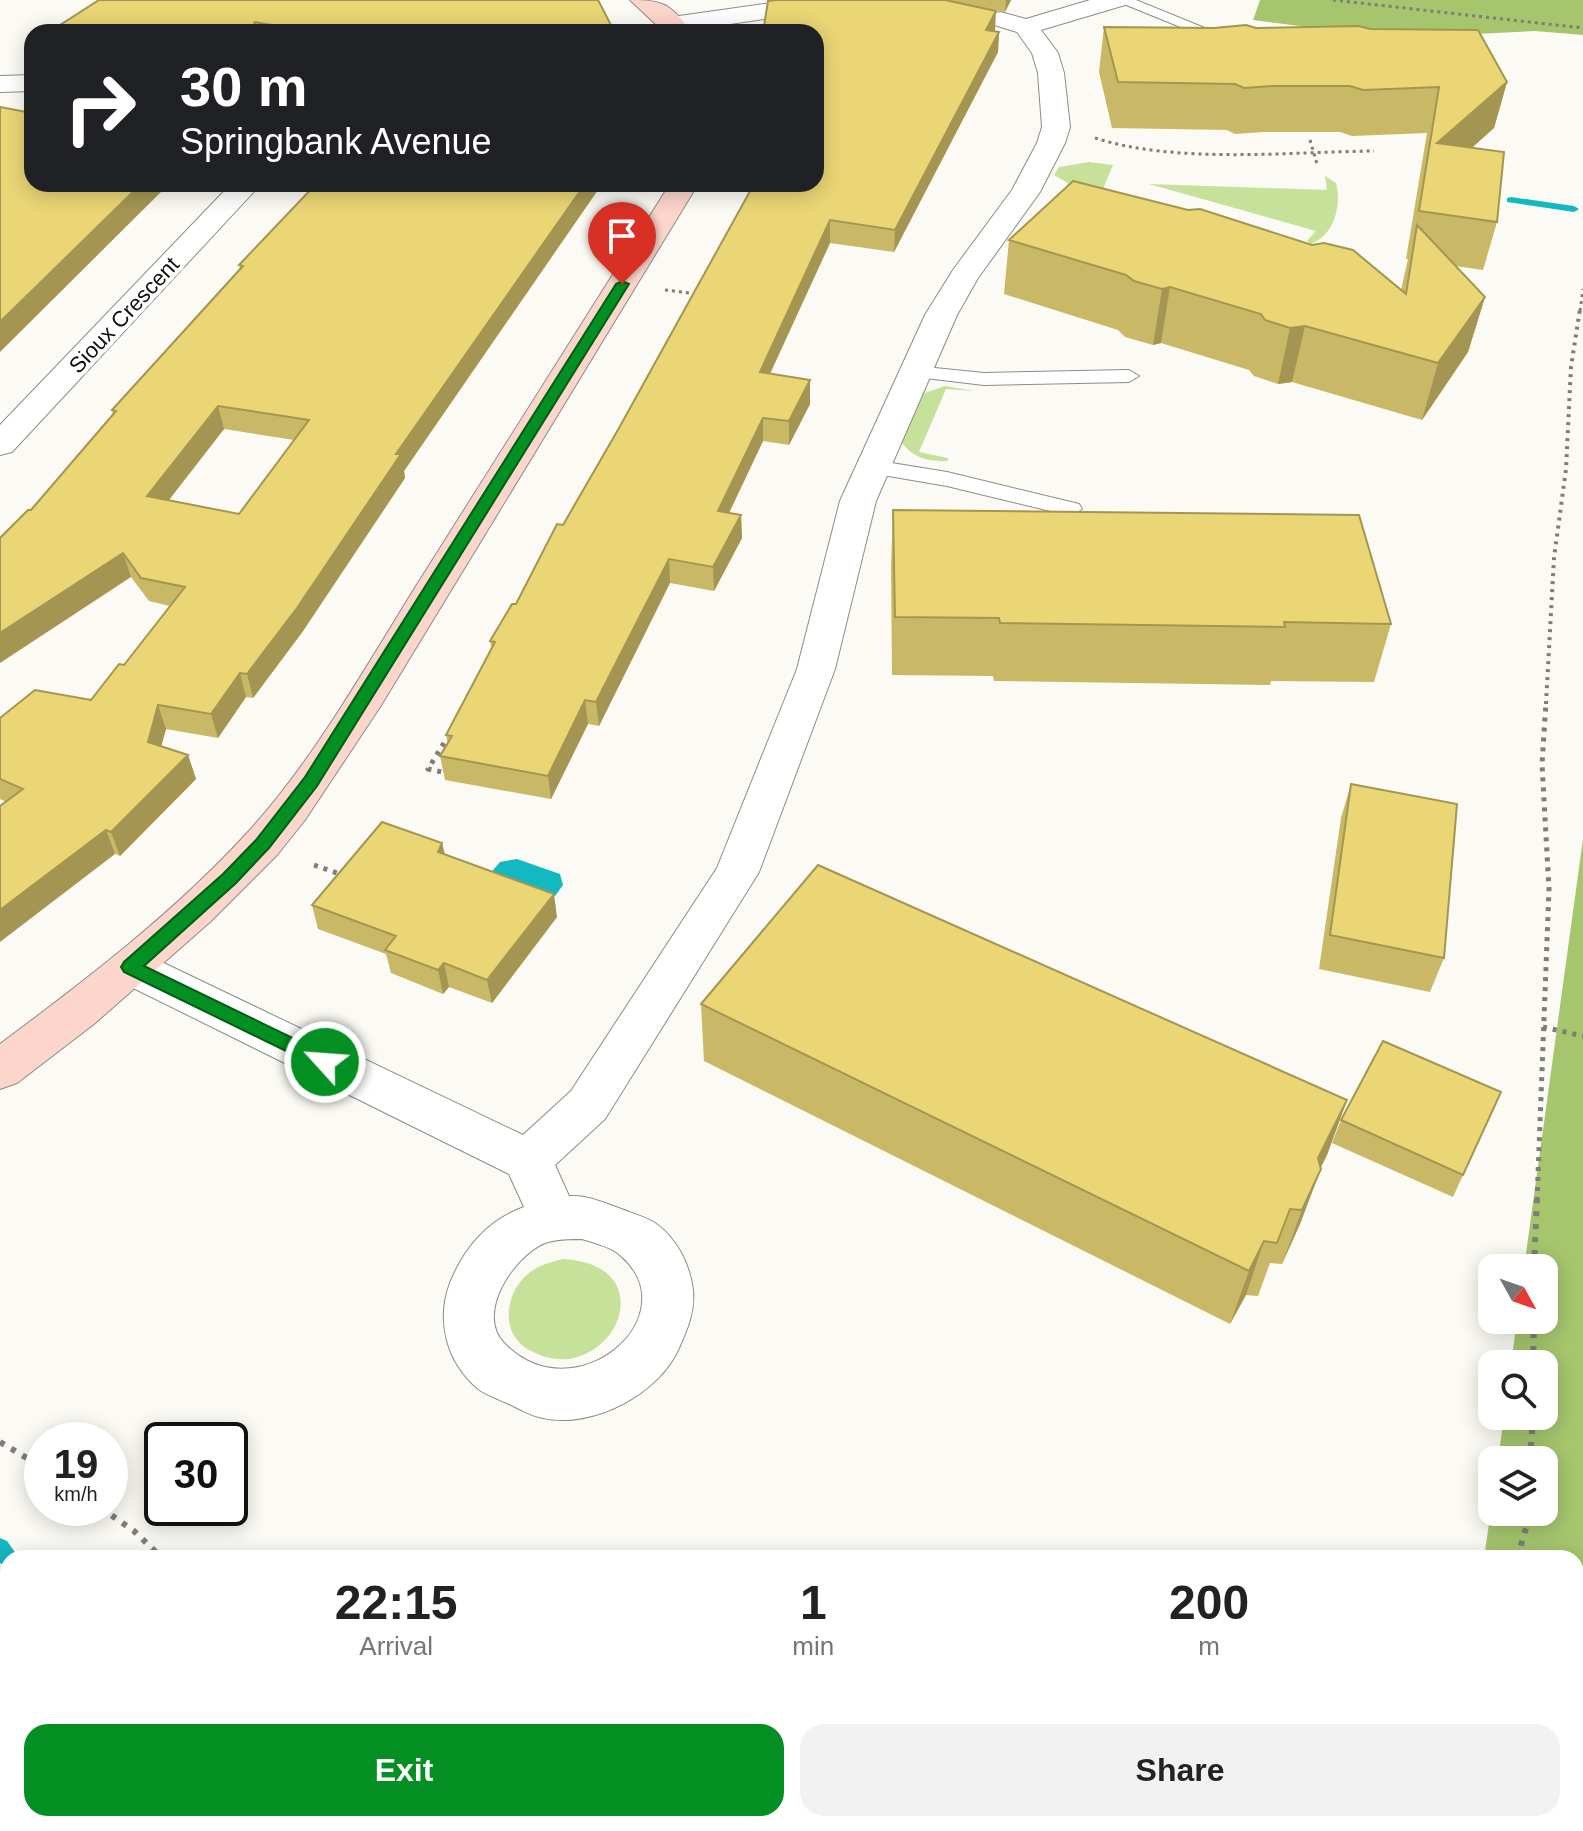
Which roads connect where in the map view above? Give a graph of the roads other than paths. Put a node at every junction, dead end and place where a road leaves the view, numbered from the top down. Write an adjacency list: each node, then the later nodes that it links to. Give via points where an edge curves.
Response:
1 (642, 0): 6 (main road)
2 (1116, 0): 8 (street)
3 (1122, 0): 9 (lane)
4 (854, 3): 7 (street, via 790,6)
5 (971, 13): 8 (street)
6 (670, 24)
7 (696, 24)
8 (1026, 27): 14 (street, via 1045,53 1051,73 1056,127 1051,143 1026,192 954,294)
9 (1235, 43)
10 (24, 83): 11 (street)
11 (0, 84)
12 (239, 192): 16 (street, Sioux Crescent)
13 (679, 192): 19 (main road, via 311,781 251,856)
14 (915, 372): 15 (lane, via 984,379); 17 (street)
15 (1129, 376)
16 (0, 445)
17 (873, 467): 18 (lane); 21 (street, via 858,501 816,669 737,872 588,1105)
18 (1071, 509)
19 (131, 967): 20 (main road); 21 (street)
20 (0, 1070)
21 (528, 1160): 22 (street)
22 (554, 1219)

